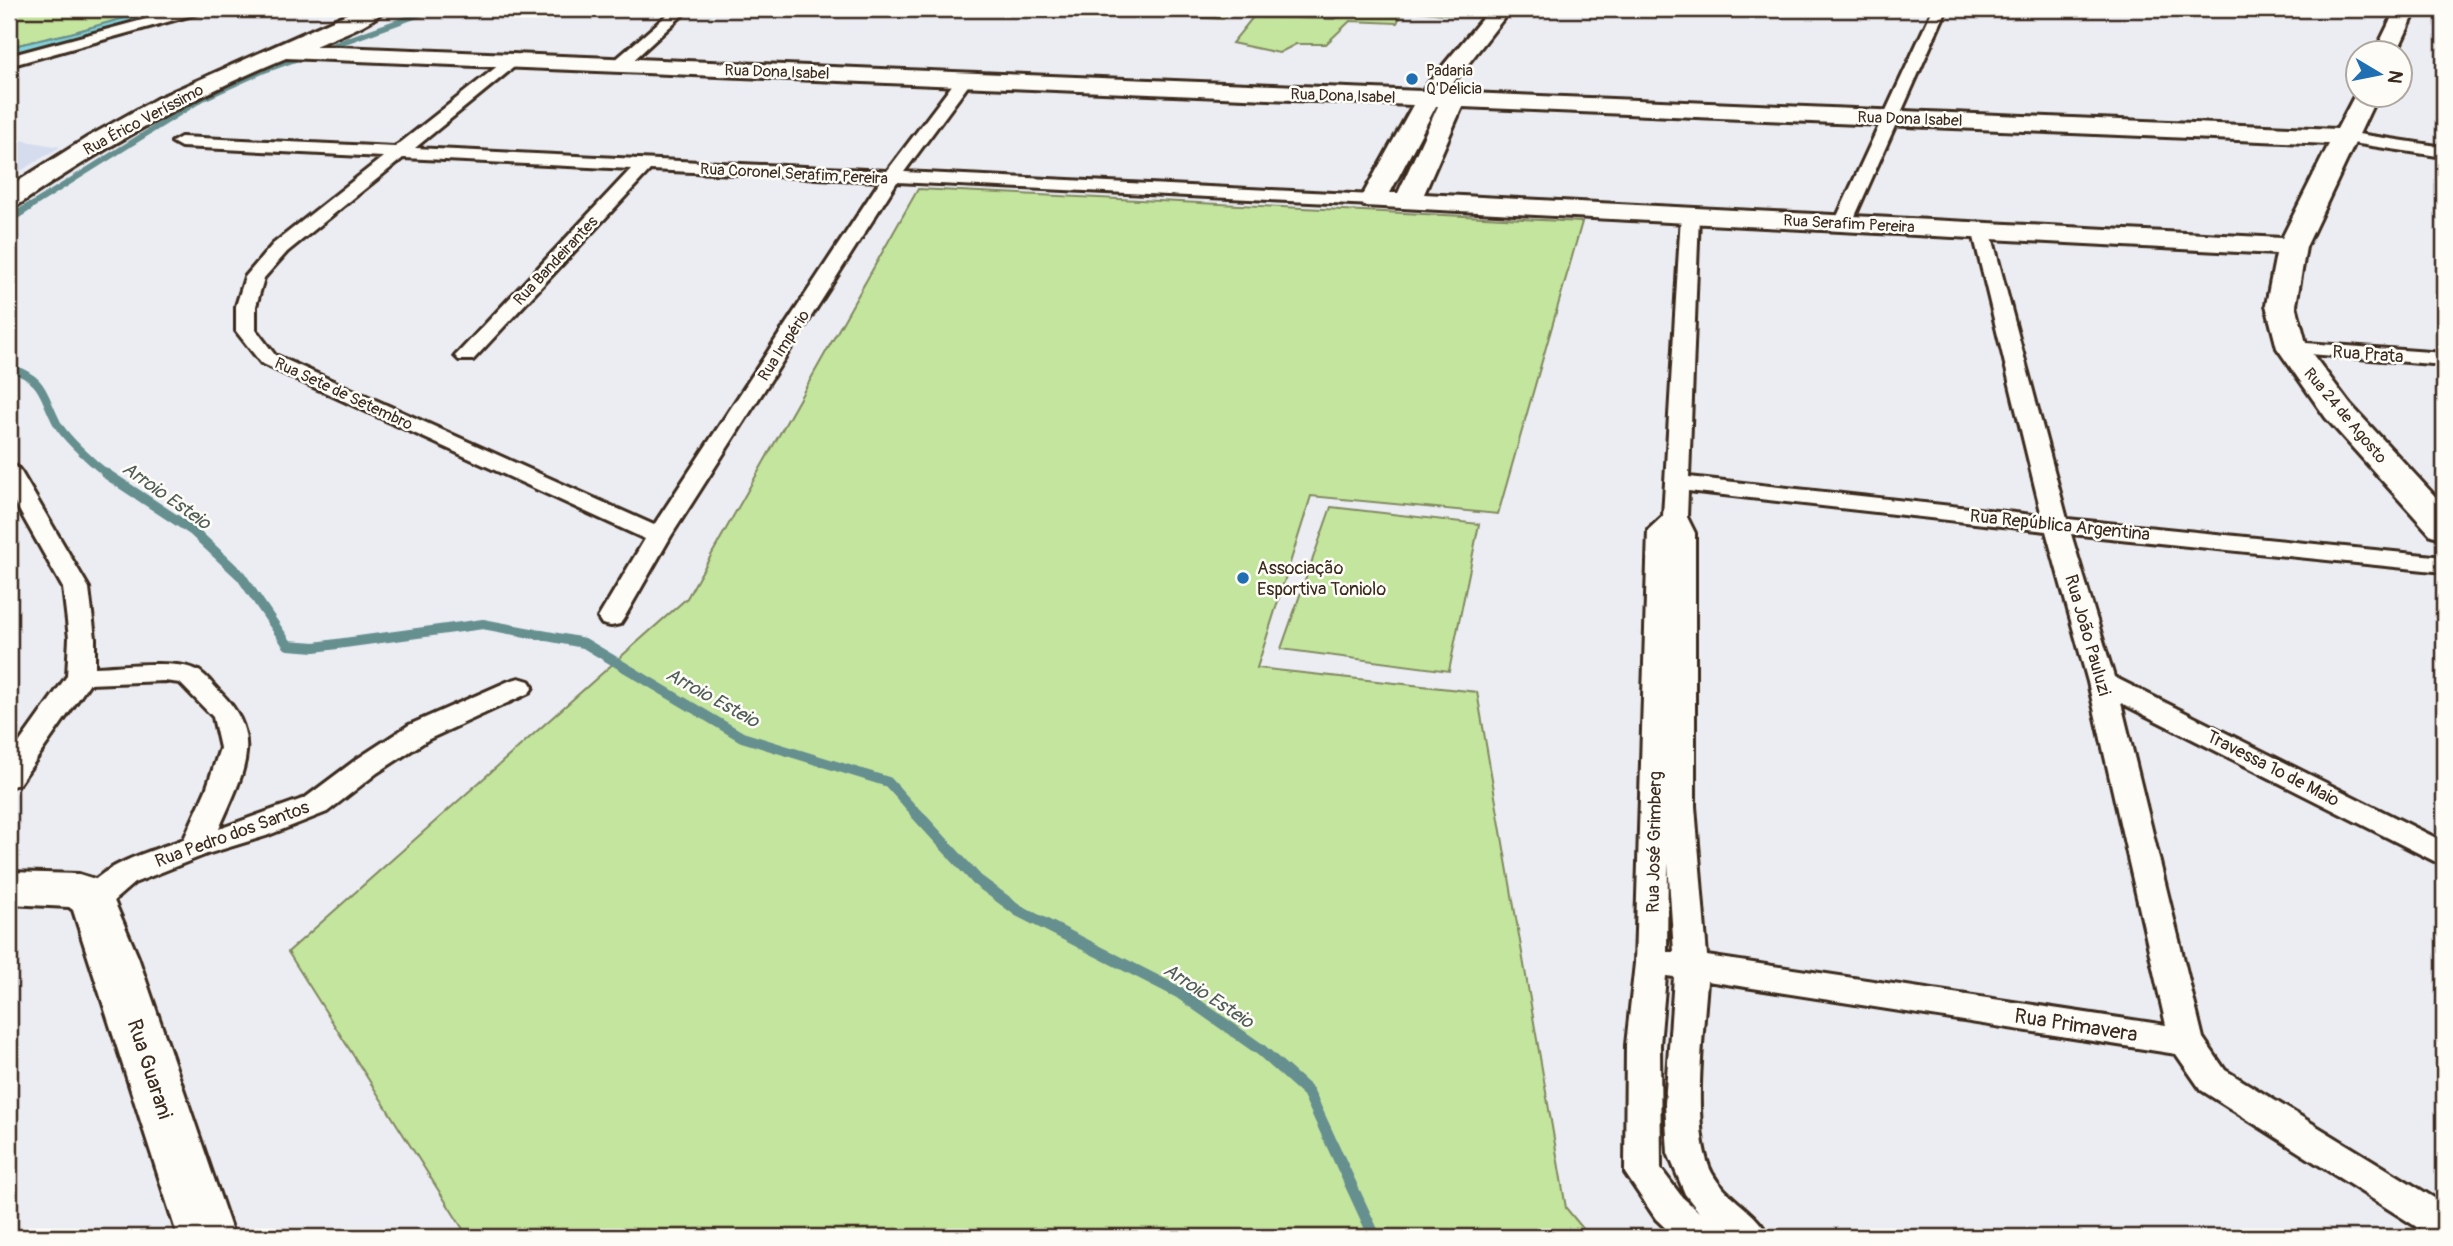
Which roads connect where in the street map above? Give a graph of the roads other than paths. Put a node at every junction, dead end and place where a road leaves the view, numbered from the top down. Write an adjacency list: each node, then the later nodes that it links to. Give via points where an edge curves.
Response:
1 (198, 9): 13 (street)
2 (374, 9): 11 (street, Rua Érico Veríssimo)
3 (682, 9): 14 (street)
4 (1501, 9): 8 (street)
5 (1526, 9): 9 (street)
6 (1940, 9): 21 (street)
7 (2406, 9): 10 (street)
8 (1481, 34): 9 (street); 15 (street)
9 (1506, 37): 16 (street)
10 (2393, 38)
11 (293, 52): 12 (street, Rua Dona Isabel); 28 (street, Rua Érico Veríssimo, via 199,87)
12 (514, 60): 14 (street, Rua Dona Isabel); 25 (street, Rua Sete de Setembro)
13 (9, 61)
14 (620, 64): 17 (street, Rua Dona Isabel)
15 (1456, 65): 16 (street); 18 (street)
16 (1481, 68): 19 (street)
17 (965, 79): 18 (street, Rua Dona Isabel); 27 (street, Rua Império)
18 (1428, 99): 19 (street, Rua Dona Isabel); 29 (street)
19 (1454, 99): 21 (street, Rua Dona Isabel); 30 (street)
20 (2359, 108): 22 (street, Rua 24 de Agosto)
21 (1890, 117): 22 (street, Rua Dona Isabel); 32 (street)
22 (2345, 137): 24 (street, Rua Dona Isabel); 34 (street, Rua 24 de Agosto)
23 (181, 142): 25 (street, Rua Coronel Serafim Pereira)
24 (2444, 152)
25 (398, 153): 26 (street, Rua Coronel Serafim Pereira); 43 (street, Rua Sete de Setembro, via 280,248 255,278 246,306 246,331 268,359)
26 (645, 165): 27 (street, Rua Coronel Serafim Pereira); 36 (street, Rua Bandeirantes)
27 (890, 179): 29 (street, Rua Coronel Serafim Pereira); 43 (street, Rua Império)
28 (14, 192)
29 (1373, 200): 30 (street, Rua Coronel Serafim Pereira)
30 (1407, 202): 31 (street, Rua Serafim Pereira)
31 (1690, 215): 32 (street, Rua Serafim Pereira); 39 (street, Rua José Grimberg)
32 (1843, 223): 33 (street, Rua Serafim Pereira)
33 (1981, 229): 34 (street, Rua Serafim Pereira); 41 (street, Rua João Pauluzi)
34 (2291, 247): 35 (street, Rua 24 de Agosto, via 2281,305)
35 (2291, 348): 37 (street, Rua Prata); 42 (street, Rua 24 de Agosto, via 2338,411)
36 (466, 356)
37 (2444, 359)
38 (9, 472): 46 (street, via 76,588 82,638)
39 (1676, 483): 40 (street, Rua José Grimberg); 41 (street, Rua República Argentina)
40 (1675, 518): 54 (street, Rua José Grimberg, via 1660,530); 55 (street, Rua José Grimberg, via 1683,533 1680,806)
41 (2056, 525): 44 (street, Rua República Argentina); 47 (street, Rua João Pauluzi)
42 (2444, 527)
43 (659, 536): 45 (street, Rua Império)
44 (2444, 564)
45 (611, 618)
46 (80, 676): 49 (street); 50 (street, via 188,676 226,714 234,748)
47 (2102, 682): 51 (street, Travessa 1º de Maio); 56 (street, Rua João Pauluzi)
48 (519, 687): 50 (street, Rua Pedro dos Santos, via 418,732 316,804)
49 (9, 777)
50 (196, 846): 53 (street, Rua Pedro dos Santos, via 124,875)
51 (2444, 855)
52 (9, 888): 53 (street, via 79,891)
53 (93, 901): 59 (street, Rua Guarani)
54 (1651, 963): 55 (street, Rua Primavera); 57 (street, Rua José Grimberg, via 1643,1045)
55 (1691, 966): 56 (street, Rua Primavera); 61 (street, Rua José Grimberg, via 1686,1153 1698,1183)
56 (2187, 1042): 58 (street, via 2213,1080)
57 (1643, 1173): 60 (street, via 1669,1208)
58 (2444, 1224)
59 (206, 1237)
60 (1700, 1237)
61 (1750, 1237)

